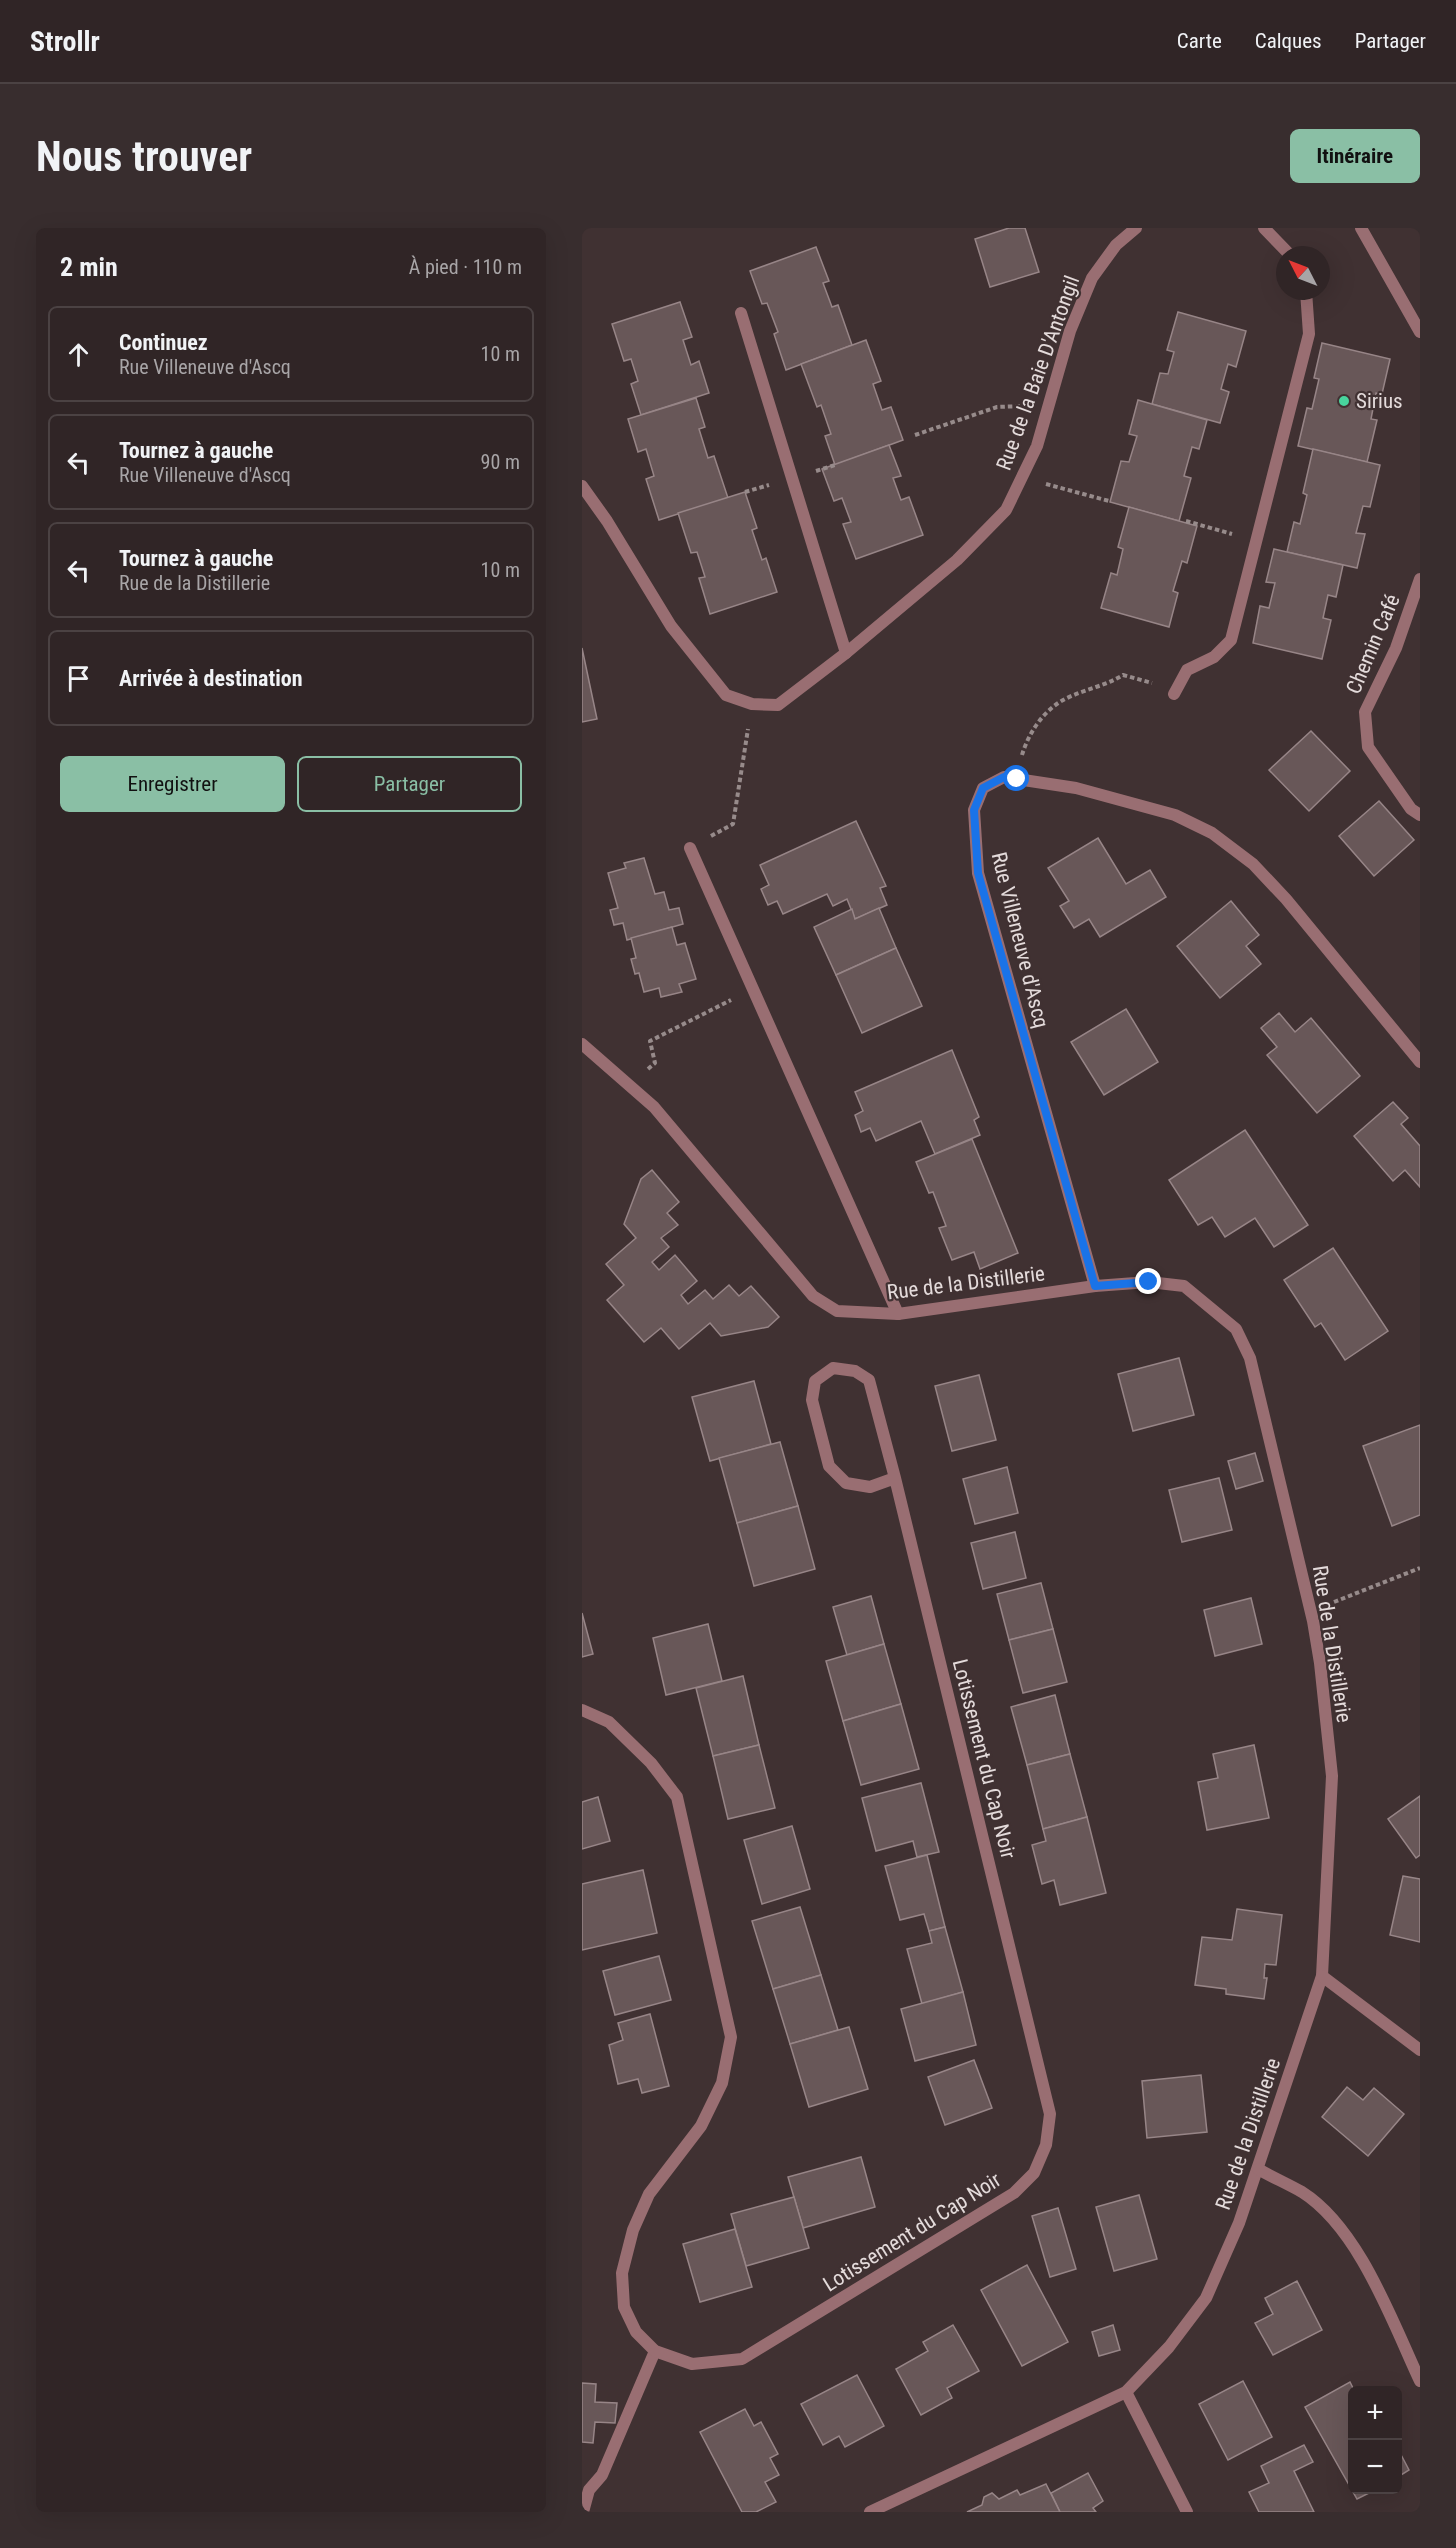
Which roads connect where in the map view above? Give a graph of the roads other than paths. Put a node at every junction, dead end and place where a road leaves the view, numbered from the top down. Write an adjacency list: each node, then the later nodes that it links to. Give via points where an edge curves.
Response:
1 (1137, 228): 10 (street, Rue de la Baie D'Antongil, via 1116,245 1092,278 1070,331 1037,446 1006,510 957,560)
2 (1264, 228): 4 (street)
3 (1361, 228): 7 (street)
4 (1285, 246)
5 (1307, 300): 11 (street, via 1309,334 1231,640 1214,657 1187,670)
6 (741, 314): 10 (street)
7 (1420, 332)
8 (582, 486): 10 (street, Rue de la Baie D'Antongil, via 671,626 726,695 752,704 778,705)
9 (1420, 579): 12 (street, Chemin Café, via 1396,648 1365,712 1368,747 1411,809)
10 (846, 653)
11 (1175, 691)
12 (1420, 815)
13 (690, 848): 17 (street)
14 (582, 1044): 17 (street, Rue de la Distillerie, via 654,1107 813,1296 837,1311)
15 (1420, 1062): 16 (street, Rue Villeneuve d'Ascq, via 1286,899 1253,864 1212,833 1175,815 1076,788 1004,777 983,788 974,810 978,873)
16 (1095, 1286): 17 (street, Rue de la Distillerie); 20 (street, Rue de la Distillerie, via 1149,1282 1184,1286 1236,1329 1250,1358 1320,1663 1332,1776)
17 (898, 1314)
18 (895, 1478): 18 (street, Lotissement du Cap Noir, via 870,1487 846,1483 829,1466 812,1400 815,1381 833,1368 855,1371 869,1380); 23 (street, Lotissement du Cap Noir, via 1050,2114 1046,2145 1034,2173 1014,2193 742,2359 692,2364)
19 (582, 1710): 23 (street, Lotissement du Cap Noir, via 609,1722 651,1763 677,1797 731,2037 722,2083 701,2126 649,2194 633,2230 622,2273 624,2307 636,2332)
20 (1322, 1976): 21 (street); 22 (street, Rue de la Distillerie)
21 (1420, 2050)
22 (1257, 2169): 24 (street, via 1304,2193 1337,2223 1362,2258); 25 (street, Rue de la Distillerie, via 1239,2223 1206,2298 1169,2347)
23 (655, 2351): 26 (street, via 602,2475)
24 (1420, 2381)
25 (1126, 2392): 28 (street, Rue de la Distillerie); 29 (street)
26 (586, 2491): 27 (street)
27 (583, 2512)
28 (872, 2512)
29 (1187, 2512)

